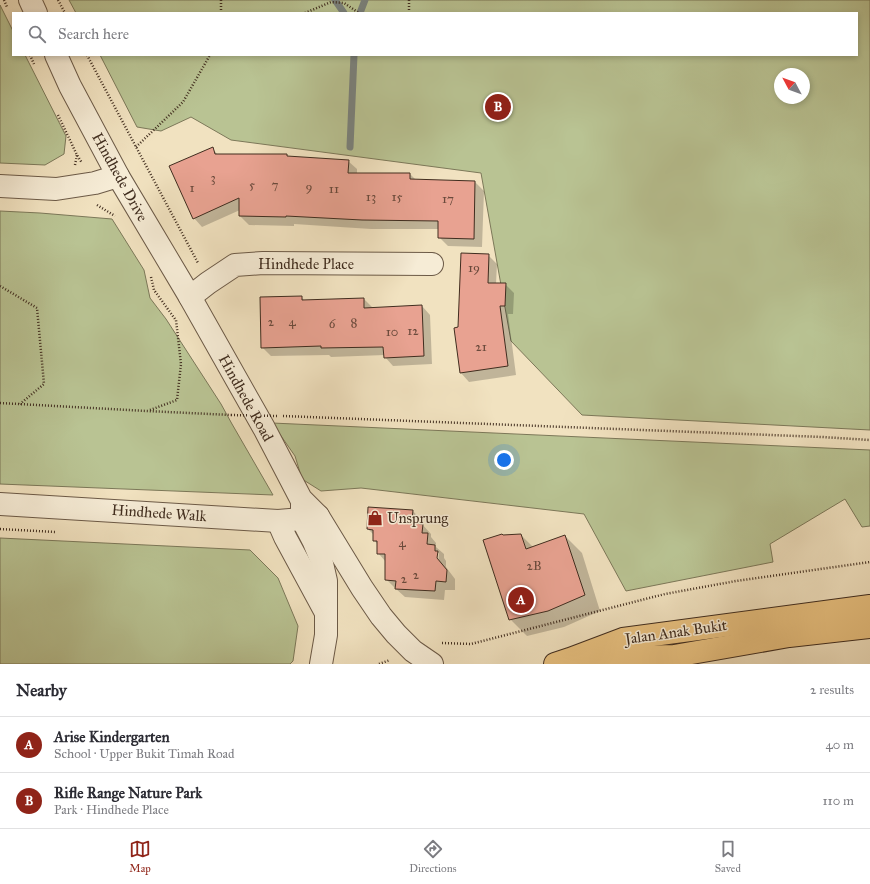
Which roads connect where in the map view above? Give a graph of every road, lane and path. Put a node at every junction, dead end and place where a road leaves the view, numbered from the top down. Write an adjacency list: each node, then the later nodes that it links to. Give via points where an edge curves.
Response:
1 (30, 0): 5 (street)
2 (58, 0): 6 (path)
3 (221, 0): 7 (path)
4 (409, 0): 10 (path)
5 (36, 12)
6 (64, 12)
7 (220, 12)
8 (307, 12): 9 (path, via 331,2 344,2)
9 (358, 12)
10 (409, 12)
11 (56, 56): 15 (street, Hindhede Drive)
12 (88, 56): 14 (path)
13 (209, 56): 14 (path, via 183,102)
14 (136, 147): 18 (path)
15 (118, 176): 16 (street, via 95,183 56,189); 20 (street, Hindhede Drive)
16 (0, 186)
17 (432, 264): 18 (street, Hindhede Place, via 235,265)
18 (208, 283): 20 (street, Hindhede Place)
19 (0, 286): 23 (path, via 37,308 44,384)
20 (190, 297): 27 (street, Hindhede Road, via 264,428)
21 (176, 320): 24 (path, via 181,364 177,400)
22 (0, 403): 23 (path)
23 (20, 404): 24 (path)
24 (147, 411): 25 (path, bridge)
25 (870, 440)
26 (0, 504): 28 (street, Hindhede Walk)
27 (307, 511): 28 (street, Hindhede Walk); 31 (street, Hindhede Road, via 326,581); 36 (street, Hindhede Road, via 381,616 413,651)
28 (278, 521): 31 (street, Hindhede Road)
29 (870, 562): 33 (path, via 664,594 472,644)
30 (870, 606): 34 (main road, Jalan Anak Bukit, via 623,639)
31 (326, 612): 35 (street, Hindhede Road, via 326,635)
32 (870, 627): 34 (main road, Jalan Anak Bukit, via 788,636 674,656)
33 (440, 643)
34 (563, 662)
35 (321, 664)
36 (432, 664)

